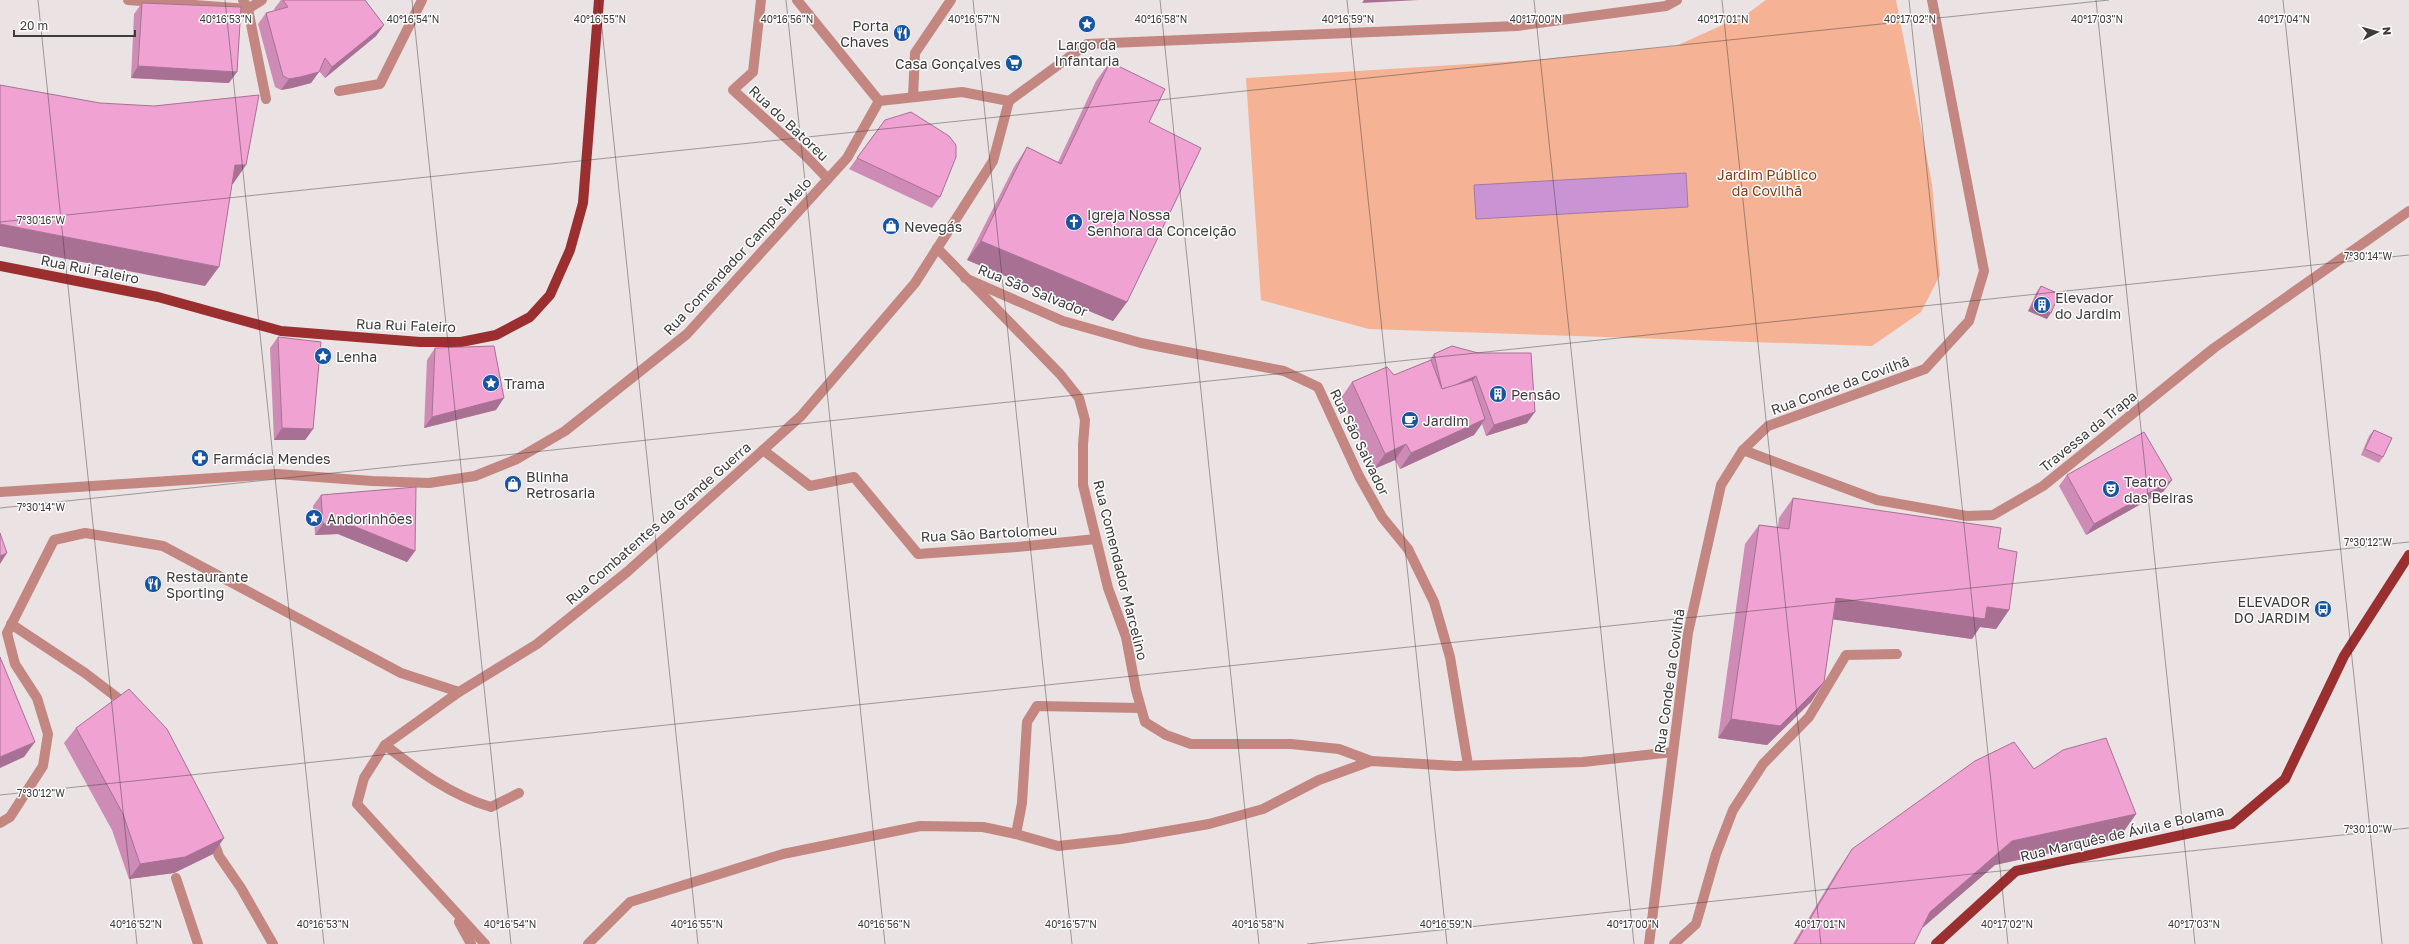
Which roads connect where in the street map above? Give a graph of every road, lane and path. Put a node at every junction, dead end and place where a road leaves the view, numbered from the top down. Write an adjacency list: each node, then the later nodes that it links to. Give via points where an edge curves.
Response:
1 (128, 0): 10 (street)
2 (262, 0): 10 (street)
3 (422, 0): 11 (street, via 380,84)
4 (599, 0): 19 (main road, Rua Rui Faleiro, via 583,203 570,250 550,294 530,317 496,335 461,342 420,342 281,330 158,297)
5 (761, 0): 16 (street, Rua do Batoreu, via 753,72 733,90)
6 (797, 0): 14 (street)
7 (951, 0): 12 (street, via 915,54)
8 (1677, 0): 15 (street, via 1666,6 1517,26 1087,44)
9 (1932, 0): 22 (street, Rua Conde da Covilhã, via 1984,271 1969,321 1925,369 1768,426)
10 (245, 4): 13 (street)
11 (339, 91)
12 (913, 97): 14 (street); 15 (street, via 962,92)
13 (266, 99)
14 (879, 100): 16 (street, Rua Comendador Campos Melo, via 847,158)
15 (1009, 101): 18 (street, Rua Combatentes da Grande Guerra, via 993,161)
16 (828, 179): 23 (street, Rua Comendador Campos Melo, via 687,334 565,431 517,459 475,476 429,483 277,474)
17 (2409, 211): 22 (street, Travessa da Trapa, via 2214,348 2043,486 1993,515 1967,516 1877,500)
18 (937, 248): 20 (street, Rua Comendador Marcelino); 21 (street, Rua Combatentes da Grande Guerra, via 915,283 801,416)
19 (0, 266)
20 (965, 278): 24 (street, Rua Comendador Marcelino, via 1060,374 1079,398 1085,420 1083,485); 34 (street, Rua São Salvador, via 1063,321 1140,343 1284,371 1318,387 1359,476 1382,517 1408,550 1434,602 1450,657)
21 (763, 450): 24 (street, Rua São Bartolomeu, via 810,486 854,477 918,554); 28 (street, Rua Combatentes da Grande Guerra, via 627,572 537,644)
22 (1743, 450): 32 (street, Rua Conde da Covilhã, via 1721,485 1688,633)
23 (0, 492)
24 (1096, 539): 29 (street, Rua Comendador Marcelino, via 1108,588 1126,637)
25 (2409, 555): 48 (main road, Rua Marquês de Ávila e Bolama, via 2344,656 2285,779 2232,824 2016,871)
26 (11, 624): 28 (street, via 54,540 85,533 163,546 401,673); 30 (street, via 85,673 123,701); 36 (street, via 7,633 15,664 37,698 48,734 43,766 10,817)
27 (1897, 654): 47 (street, via 1846,655 1809,717 1763,764 1732,810 1716,854 1696,924)
28 (458, 692): 31 (street, Rua Combatentes da Grande Guerra)
29 (1140, 708): 33 (street, Rua Comendador Marcelino, via 1145,722 1166,735 1191,744 1290,744 1339,749); 38 (street, via 1037,706 1028,722 1022,802)
30 (134, 713)
31 (385, 745): 35 (street, via 469,801 491,807); 40 (street, Rua Combatentes da Grande Guerra, via 364,778 356,804)
32 (1673, 752): 34 (street, via 1583,762); 46 (street, Rua Conde da Covilhã)
33 (1371, 761): 34 (street); 38 (street, via 1319,780 1263,809 1209,824 1121,839 1058,846)
34 (1468, 765)
35 (519, 792)
36 (0, 823)
37 (207, 826): 42 (street, via 219,856 241,888)
38 (1016, 834): 45 (street, via 983,827 920,826 783,854 721,871 630,902)
39 (176, 878): 41 (street)
40 (454, 911): 43 (street); 44 (street, Rua Combatentes da Grande Guerra)
41 (198, 944)
42 (273, 944)
43 (471, 944)
44 (485, 944)
45 (588, 944)
46 (1649, 944)
47 (1674, 944)
48 (1936, 944)

